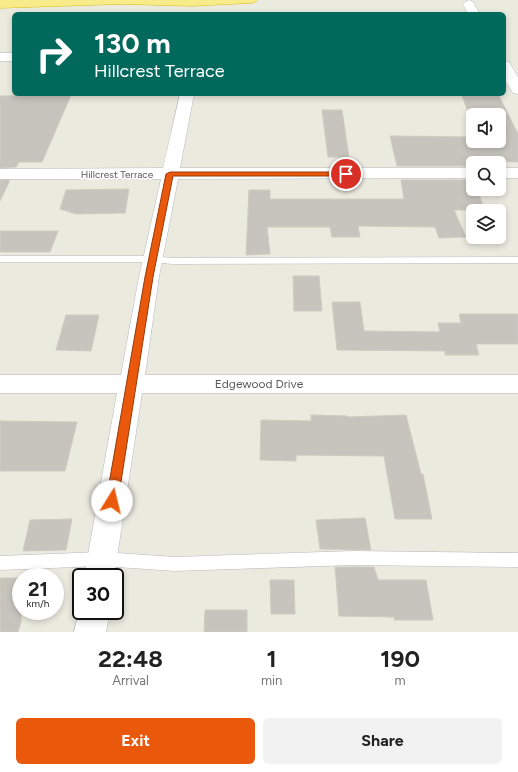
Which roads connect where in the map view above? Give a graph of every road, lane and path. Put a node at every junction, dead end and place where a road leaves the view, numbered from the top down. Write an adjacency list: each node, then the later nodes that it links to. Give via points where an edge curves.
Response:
1 (139, 0): 3 (highway)
2 (251, 0): 3 (highway)
3 (125, 1): 4 (highway)
4 (0, 4)
5 (0, 57): 6 (street)
6 (12, 57)
7 (506, 69): 8 (street)
8 (518, 90)
9 (186, 96): 13 (street)
10 (506, 173): 11 (street)
11 (518, 173)
12 (0, 174): 13 (street, Hillcrest Terrace)
13 (170, 174): 14 (street, Hillcrest Terrace); 16 (street)
14 (466, 174)
15 (0, 259): 16 (lane)
16 (153, 259): 17 (lane); 19 (street)
17 (518, 260)
18 (0, 384): 19 (street, Edgewood Drive)
19 (131, 384): 20 (street, Edgewood Drive); 23 (street)
20 (518, 384)
21 (518, 560): 23 (lane, via 354,558)
22 (0, 563): 23 (lane)
23 (101, 568)
24 (92, 620): 25 (street)
25 (90, 632)

